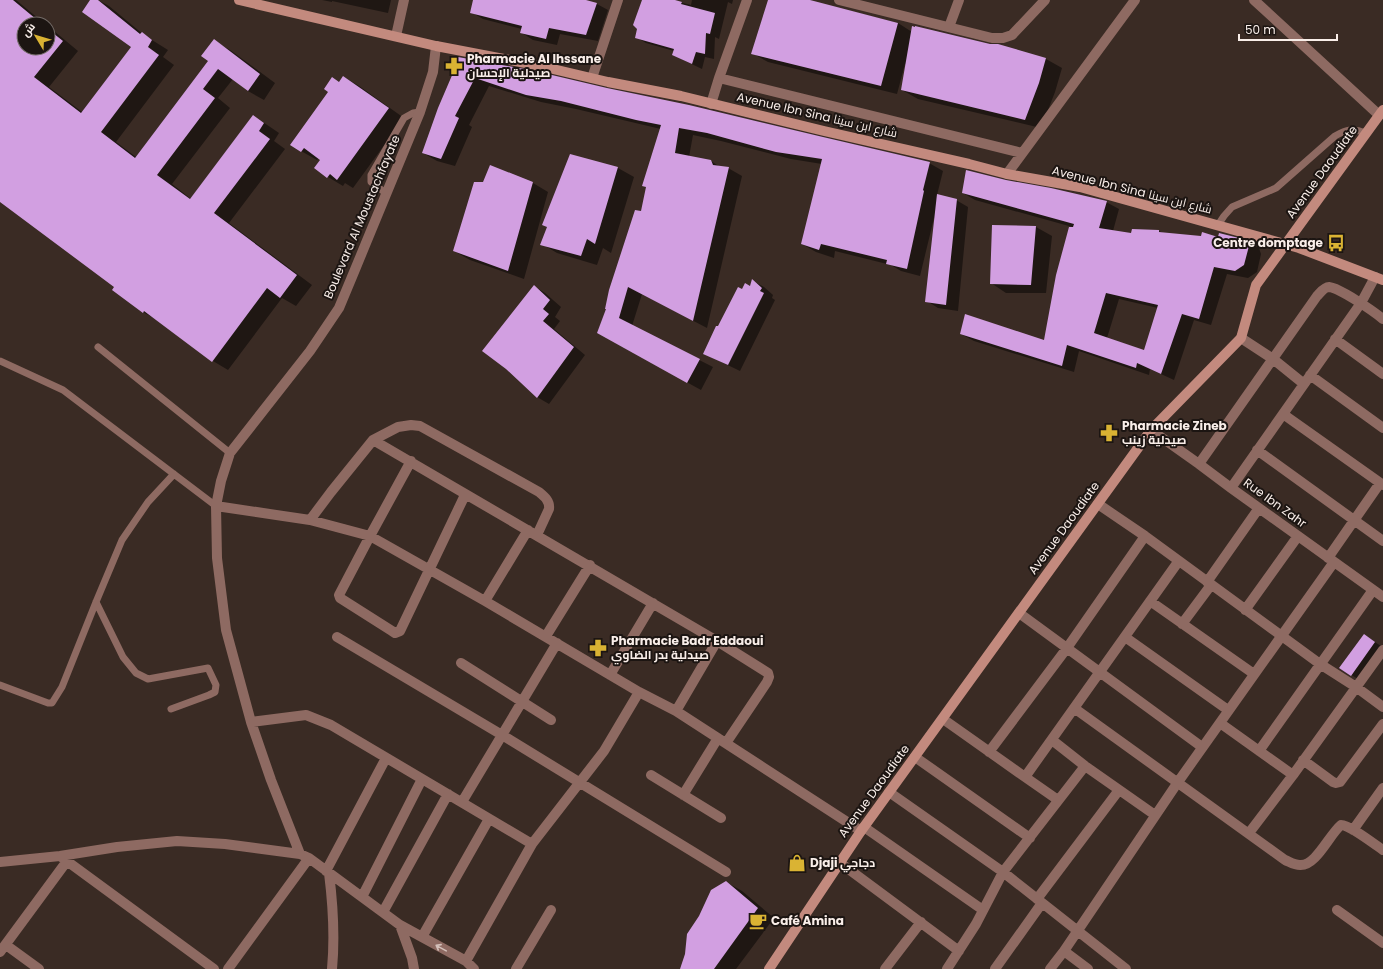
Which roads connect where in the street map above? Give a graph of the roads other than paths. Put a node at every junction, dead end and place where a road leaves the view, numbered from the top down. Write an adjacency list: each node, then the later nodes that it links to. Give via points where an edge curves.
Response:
1 (239, 0): 12 (street, Avenue Ibn Sina شارع ابن سينا)
2 (404, 0): 12 (street)
3 (618, 0): 14 (street)
4 (747, 0): 15 (street)
5 (839, 0): 10 (street)
6 (959, 0): 11 (street)
7 (1045, 0): 11 (street, via 1012,35 1003,38 992,38)
8 (1135, 0): 20 (street)
9 (1254, 0): 18 (street)
10 (854, 2): 11 (street)
11 (949, 27)
12 (396, 36): 13 (street, Avenue Ibn Sina شارع ابن سينا)
13 (436, 46): 14 (street, Avenue Ibn Sina شارع ابن سينا); 17 (street, Boulevard Al Moustachfayate, via 433,72)
14 (592, 78): 16 (street, Avenue Ibn Sina شارع ابن سينا)
15 (719, 78): 16 (street); 20 (street)
16 (711, 104): 21 (street, Avenue Ibn Sina شارع ابن سينا)
17 (420, 112): 22 (street, Boulevard Al Moustachfayate); 22 (lane, via 413,112 404,118 371,175 371,182)
18 (1381, 113): 19 (street, Avenue Daoudiate)
19 (1366, 133): 23 (lane, via 1346,130 1335,136 1276,188 1232,207); 24 (street, Avenue Daoudiate)
20 (1022, 153): 21 (street)
21 (1006, 174): 23 (street, Avenue Ibn Sina شارع ابن سينا, via 1080,188)
22 (387, 194): 41 (street, Boulevard Al Moustachfayate, via 338,308 310,351)
23 (1218, 225): 24 (street, Avenue Ibn Sina شارع ابن سينا)
24 (1285, 244): 25 (street, Avenue Ibn Sina شارع ابن سينا); 28 (street, Avenue Daoudiate, via 1256,285)
25 (1379, 278): 26 (street)
26 (1361, 303): 27 (street); 29 (street); 31 (street, via 1336,290 1324,288)
27 (1383, 319)
28 (1241, 338): 31 (street); 38 (street, Avenue Daoudiate)
29 (1335, 340): 33 (street); 34 (street)
30 (98, 347): 41 (lane)
31 (1273, 359): 35 (street); 43 (street)
32 (0, 361): 44 (lane, via 63,390)
33 (1383, 374)
34 (1310, 375): 35 (street); 37 (street)
35 (1304, 384): 36 (street)
36 (1283, 414): 40 (street); 45 (street)
37 (1383, 428)
38 (1151, 430): 43 (street, Rue Ibn Zahr); 48 (street, Avenue Daoudiate)
39 (373, 440): 42 (street); 51 (street); 53 (street, via 398,427 420,426 539,492 547,499 549,509)
40 (1257, 450): 46 (street); 52 (street)
41 (230, 453): 49 (street, Boulevard Al Moustachfayate)
42 (411, 461): 47 (street); 54 (street)
43 (1199, 464): 46 (street, Rue Ibn Zahr)
44 (174, 474): 49 (lane); 67 (lane, via 148,502 122,540)
45 (1381, 484): 52 (street)
46 (1230, 488): 50 (street, Rue Ibn Zahr)
47 (465, 495): 53 (street); 61 (street)
48 (1098, 504): 55 (street); 70 (street, Avenue Daoudiate)
49 (216, 506): 51 (street); 96 (street, Boulevard Al Moustachfayate, via 217,558 226,630)
50 (1259, 508): 56 (street, Rue Ibn Zahr); 62 (street)
51 (310, 520): 54 (street)
52 (1355, 520): 57 (street); 58 (street)
53 (532, 533): 60 (street); 65 (street)
54 (370, 536): 61 (street); 61 (street, via 339,597 392,631 400,631)
55 (1145, 536): 59 (street); 78 (street)
56 (1298, 536): 58 (street, Rue Ibn Zahr); 69 (street)
57 (1383, 541)
58 (1331, 560): 63 (street, Rue Ibn Zahr); 73 (street)
59 (1178, 562): 62 (street); 66 (street)
60 (590, 566): 68 (street); 72 (street)
61 (431, 569): 65 (street)
62 (1209, 584): 69 (street); 71 (street)
63 (1373, 590): 64 (street, Rue Ibn Zahr); 81 (street)
64 (1383, 597)
65 (485, 601): 72 (street)
66 (1150, 601): 71 (street); 75 (street)
67 (96, 602): 85 (lane, via 62,687 52,703); 91 (lane, via 123,657 136,673 148,679 208,668 216,685 215,692)
68 (653, 603): 76 (street); 84 (street)
69 (1245, 610): 73 (street)
70 (1018, 613): 78 (street); 94 (street, Avenue Daoudiate)
71 (1182, 624): 83 (street)
72 (546, 636): 77 (street)
73 (1281, 636): 81 (street); 83 (street)
74 (337, 637): 99 (street)
75 (1125, 637): 82 (street); 92 (street)
76 (717, 641): 93 (street); 100 (street, via 764,670 769,677)
77 (557, 643): 84 (street); 88 (street)
78 (1067, 648): 82 (street); 104 (street)
79 (1382, 653): 86 (street)
80 (462, 663): 88 (street)
81 (1320, 664): 86 (street); 103 (street)
82 (1100, 672): 89 (street); 102 (street)
83 (1254, 674): 92 (street)
84 (610, 675): 87 (street)
85 (0, 685)
86 (1356, 687): 90 (street); 107 (street)
87 (639, 692): 93 (street); 114 (street, via 604,751)
88 (522, 700): 95 (street); 99 (street)
89 (1074, 708): 101 (street); 113 (street)
90 (1383, 708)
91 (171, 709)
92 (1228, 710): 97 (street)
93 (676, 711): 100 (street)
94 (943, 719): 104 (street); 105 (street, Avenue Daoudiate)
95 (551, 720)
96 (252, 722): 106 (street, via 306,715 331,725); 131 (street, Boulevard Al Moustachfayate, via 271,780)
97 (1220, 723): 102 (street); 103 (street)
98 (1383, 724): 107 (street, via 1340,782 1334,782)
99 (502, 735): 114 (street); 121 (street)
100 (722, 740): 119 (street); 125 (street)
101 (1052, 740): 108 (street); 111 (street)
102 (1202, 747): 113 (street)
103 (1259, 750): 110 (street)
104 (989, 752): 111 (street)
105 (915, 757): 117 (street, Avenue Daoudiate); 128 (street)
106 (386, 758): 112 (street); 135 (street)
107 (1303, 760): 110 (street)
108 (1085, 766): 116 (street); 120 (street)
109 (651, 774): 119 (street)
110 (1293, 776): 127 (street)
111 (1025, 778): 120 (street)
112 (422, 779): 118 (street); 138 (street)
113 (1178, 782): 122 (street); 127 (street)
114 (578, 783): 129 (street); 136 (street)
115 (1383, 788): 126 (street)
116 (1119, 790): 122 (street); 139 (street)
117 (889, 792): 125 (street, Avenue Daoudiate); 137 (street)
118 (448, 794): 121 (street); 143 (street)
119 (683, 795): 123 (street)
120 (1058, 800): 128 (street)
121 (462, 802): 124 (street)
122 (1155, 816): 146 (street)
123 (721, 818)
124 (489, 819): 129 (street); 147 (street)
125 (862, 829): 134 (street, Avenue Daoudiate); 141 (street)
126 (1353, 830): 127 (street, via 1341,825 1310,863 1300,866 1285,860); 130 (street)
127 (1249, 833)
128 (1030, 838): 137 (street)
129 (532, 844): 152 (street)
130 (1383, 850)
131 (305, 856): 132 (street, via 225,844 177,841 117,847); 135 (street); 155 (street)
132 (64, 859): 133 (street); 149 (street); 154 (street)
133 (0, 862)
134 (839, 862): 144 (street); 160 (street, Avenue Daoudiate)
135 (328, 872): 138 (street); 156 (street, via 334,910)
136 (726, 872)
137 (1003, 872): 139 (street); 141 (street)
138 (362, 897): 143 (street)
139 (1040, 901): 146 (street); 163 (street)
140 (551, 910): 159 (street)
141 (983, 910): 150 (street)
142 (1337, 910): 148 (street)
143 (383, 912): 145 (street)
144 (921, 922): 150 (street); 161 (street)
145 (400, 925): 147 (street); 157 (street)
146 (1077, 931): 151 (street); 166 (street)
147 (422, 937): 152 (street, one-way to 147)
148 (1383, 944)
149 (3, 949): 153 (street)
150 (959, 951): 162 (street)
151 (1064, 951): 164 (street); 165 (street)
152 (466, 961): 158 (street)
153 (39, 969)
154 (214, 969)
155 (228, 969)
156 (332, 969)
157 (414, 969)
158 (474, 969)
159 (516, 969)
160 (769, 969)
161 (885, 969)
162 (947, 969)
163 (995, 969)
164 (1050, 969)
165 (1088, 969)
166 (1126, 969)

